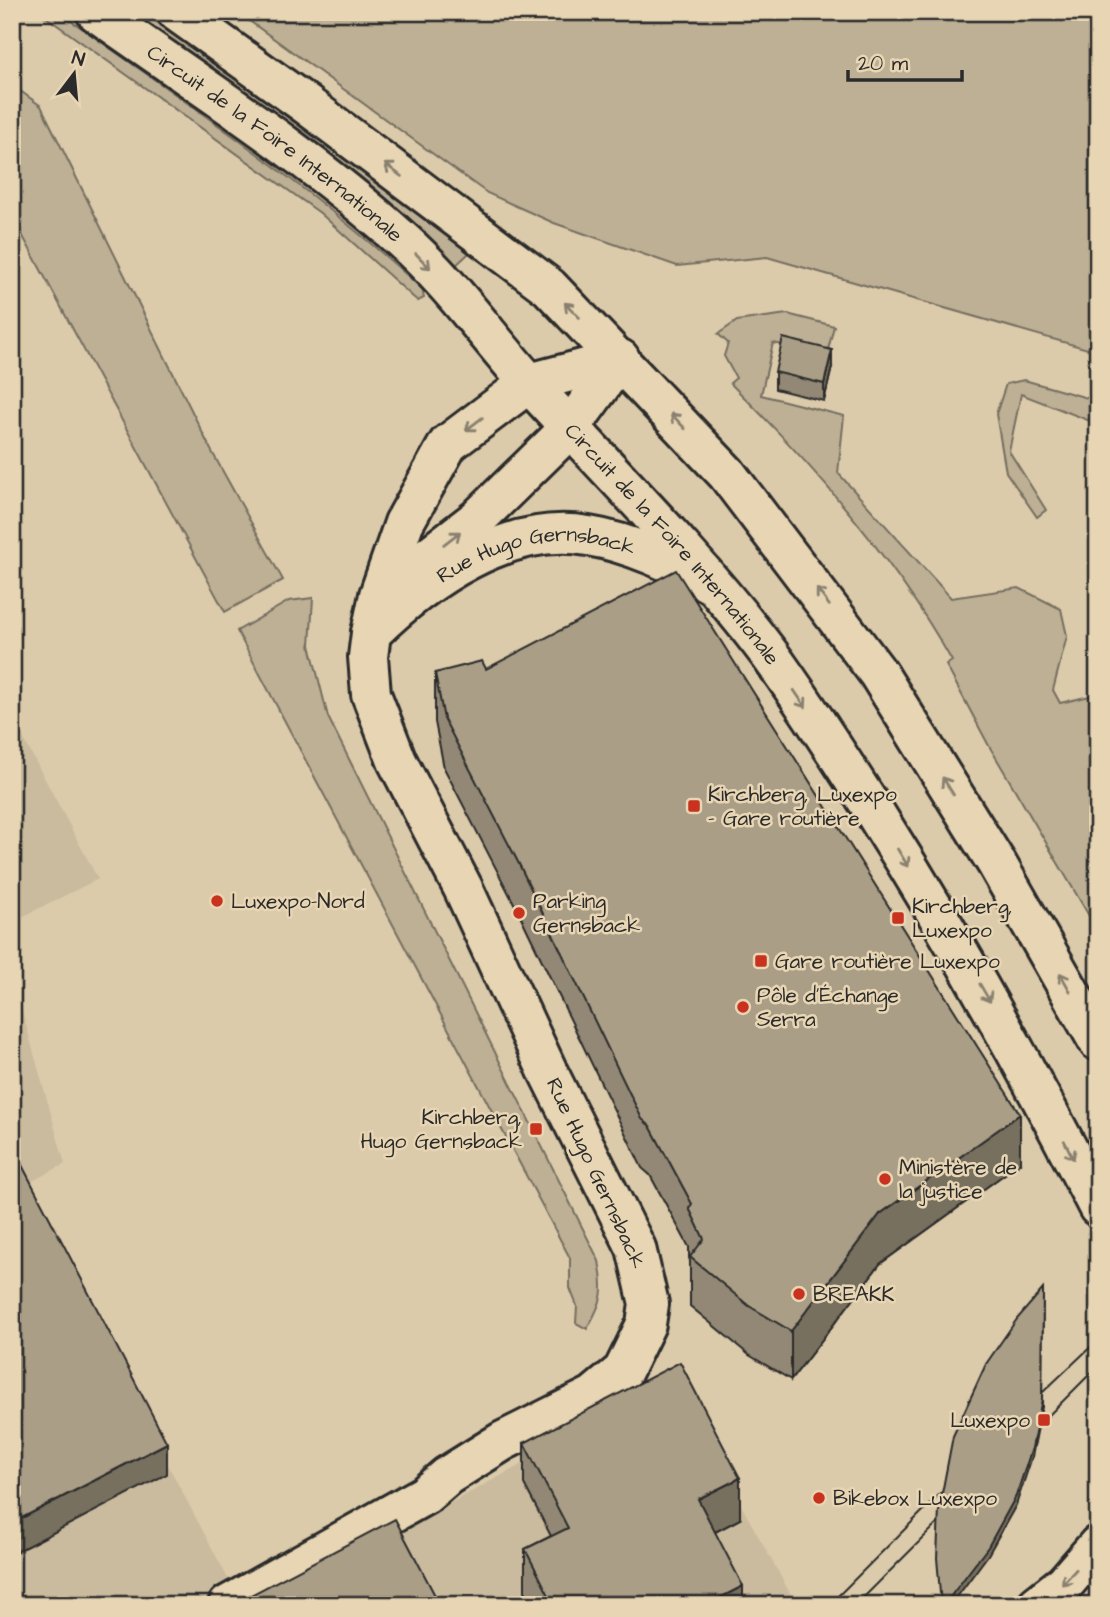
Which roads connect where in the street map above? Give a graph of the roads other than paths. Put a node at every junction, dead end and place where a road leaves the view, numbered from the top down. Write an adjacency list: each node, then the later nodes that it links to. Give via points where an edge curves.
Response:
1 (96, 12): 4 (main road, Circuit de la Foire Internationale, one-way to 4, via 320,172 403,240 462,300)
2 (177, 12): 3 (main road, one-way to 2, via 549,287)
3 (620, 359): 4 (main road, Rue Hugo Gernsback); 5 (main road, Rue Hugo Gernsback); 9 (main road, one-way to 3, via 997,864 878,673 727,474)
4 (529, 383): 5 (main road, Circuit de la Foire Internationale); 7 (main road, Rue Hugo Gernsback, one-way to 7, via 448,444 404,523)
5 (570, 428): 6 (main road, Circuit de la Foire Internationale); 7 (main road, Rue Hugo Gernsback, one-way to 5, via 477,519)
6 (714, 585): 8 (main road, Rue Hugo Gernsback, via 634,548 586,536 540,535 485,551 435,579 406,598); 10 (main road, Circuit de la Foire Internationale, one-way to 10, via 778,667 925,892 985,993)
7 (379, 595): 8 (main road, Rue Hugo Gernsback)
8 (371, 633): 12 (main road, Rue Hugo Gernsback, via 371,694 397,761 636,1248 649,1304 646,1324 623,1371 593,1396 503,1441 425,1495)
9 (1098, 1041)
10 (1098, 1207)
11 (1098, 1545): 13 (main road, one-way to 13, via 1065,1583)
12 (228, 1605)
13 (1037, 1605)

